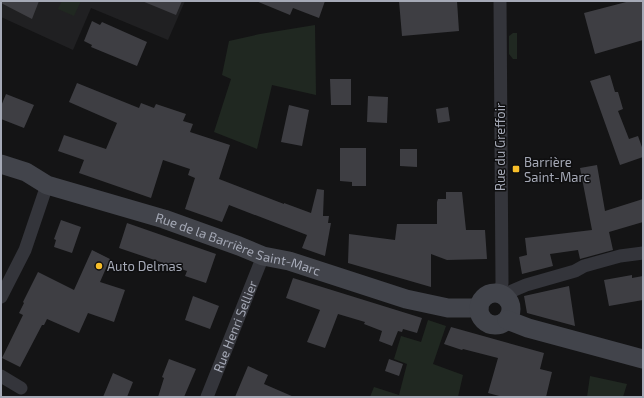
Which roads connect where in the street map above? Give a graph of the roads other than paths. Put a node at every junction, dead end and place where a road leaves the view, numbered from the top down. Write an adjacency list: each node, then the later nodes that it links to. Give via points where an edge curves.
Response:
1 (500, 1): 6 (street, Rue du Greffoir)
2 (1, 164): 3 (main road, Rue de la Barrière Saint-Marc, via 26,172)
3 (47, 184): 5 (main road, Rue de la Barrière Saint-Marc, via 164,219); 9 (street, via 25,250)
4 (643, 253): 7 (street, via 620,256)
5 (263, 256): 10 (main road, Rue de la Barrière Saint-Marc, via 289,261 406,299 448,308); 15 (street, Rue Henri Sellier)
6 (501, 266): 7 (street, via 511,278); 8 (street, Rue du Greffoir)
7 (526, 285): 8 (street)
8 (503, 295): 10 (main road, via 495,292 486,296); 11 (main road, via 509,301 511,311)
9 (1, 298)
10 (479, 308): 11 (main road, via 482,318 489,324 499,325)
11 (507, 320): 12 (main road)
12 (643, 359)
13 (1, 376): 14 (street)
14 (21, 388)
15 (207, 397)

